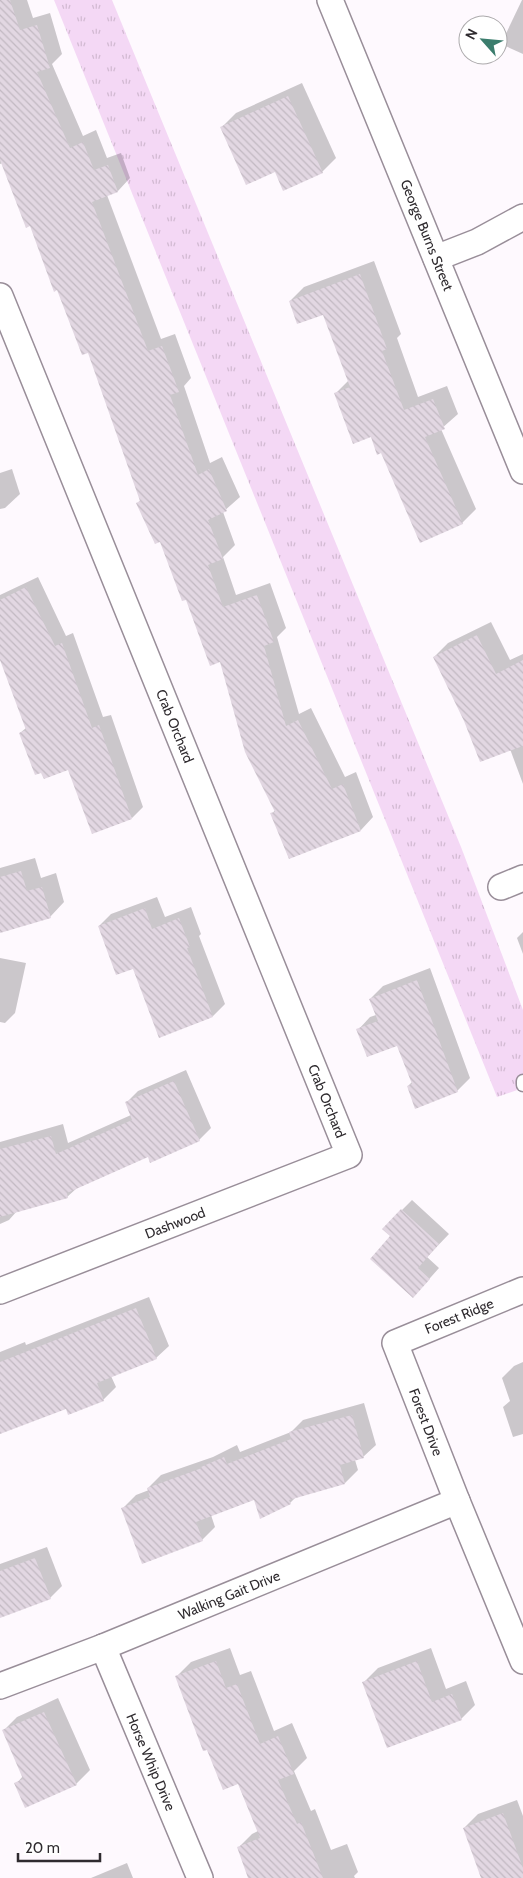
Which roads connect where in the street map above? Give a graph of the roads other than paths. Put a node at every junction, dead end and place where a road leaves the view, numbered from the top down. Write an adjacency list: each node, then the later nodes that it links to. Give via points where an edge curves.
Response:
1 (330, 0): 3 (street, George Burns Street)
2 (523, 217): 3 (street, via 477,242)
3 (436, 258): 5 (street, George Burns Street)
4 (0, 296): 6 (street, Crab Orchard)
5 (523, 471)
6 (350, 1155): 8 (street, Dashwood)
7 (523, 1290): 9 (street, Forest Ridge)
8 (0, 1291)
9 (395, 1343): 10 (street, Forest Drive)
10 (457, 1501): 11 (street, Walking Gait Drive); 12 (street, Forest Drive)
11 (103, 1647): 13 (street, Walking Gait Drive); 14 (street, Horse Whip Drive)
12 (523, 1661)
13 (0, 1686)
14 (200, 1878)

